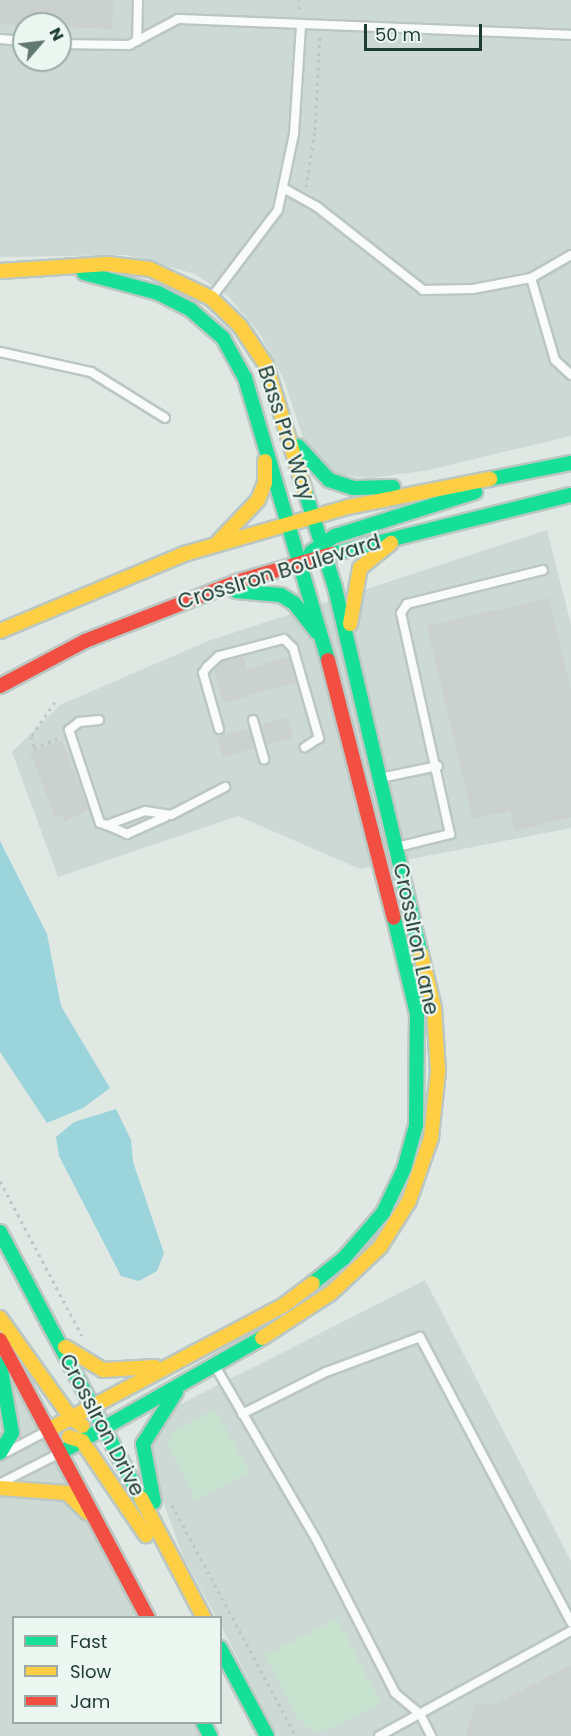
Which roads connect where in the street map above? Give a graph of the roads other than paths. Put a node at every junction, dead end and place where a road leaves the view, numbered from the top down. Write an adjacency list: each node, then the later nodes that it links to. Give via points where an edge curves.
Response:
1 (138, 0): 4 (lane)
2 (301, 25): 3 (lane); 4 (lane, via 178,19); 6 (lane, via 295,124)
3 (571, 35)
4 (137, 41): 5 (lane, via 116,47)
5 (72, 45)
6 (285, 189): 10 (lane, via 304,199 423,290 472,289); 11 (lane, via 278,210)
7 (571, 255): 10 (lane)
8 (68, 270): 9 (street, Bass Pro Way); 11 (street, Bass Pro Way, via 130,265 172,278); 16 (street, Bass Pro Way, via 158,293 211,327 238,363)
9 (0, 271)
10 (531, 278): 13 (lane, via 555,360)
11 (211, 298): 15 (street, Bass Pro Way, via 240,326 266,365)
12 (0, 352): 14 (lane, via 91,372)
13 (571, 375)
14 (165, 418)
15 (287, 427): 19 (street, via 311,465 339,484); 21 (street, Bass Pro Way)
16 (265, 436): 22 (street, Bass Pro Way); 24 (street, via 265,483 258,500)
17 (571, 463): 18 (street, CrossIron Boulevard)
18 (522, 472): 19 (street, CrossIron Boulevard); 25 (street)
19 (451, 484): 21 (street, CrossIron Boulevard)
20 (571, 495): 23 (street, CrossIron Boulevard)
21 (313, 517): 22 (street, CrossIron Boulevard); 25 (street, Bass Pro Way)
22 (289, 523): 24 (street, CrossIron Boulevard); 26 (street, Bass Pro Way)
23 (408, 533): 25 (street, CrossIron Boulevard); 33 (street, via 380,549 360,568 354,585)
24 (215, 545): 29 (street, CrossIron Boulevard)
25 (323, 549): 26 (street); 33 (street, CrossIron Lane)
26 (302, 562): 28 (street, CrossIron Boulevard); 32 (street, CrossIron Lane)
27 (543, 570): 40 (lane, via 407,604 401,613)
28 (200, 595): 32 (street, via 243,590 281,595 307,617); 34 (street, CrossIron Boulevard, via 85,641)
29 (66, 600): 30 (street); 31 (street, CrossIron Boulevard)
30 (0, 627)
31 (0, 632)
32 (326, 645): 42 (street, CrossIron Lane)
33 (349, 646): 41 (street, CrossIron Lane)
34 (0, 686)
35 (99, 720): 45 (lane, via 79,722 69,734 100,823)
36 (253, 720): 39 (lane)
37 (219, 729): 38 (lane, via 203,673 207,667 219,656 284,639 293,648 319,738)
38 (305, 747)
39 (264, 759)
40 (438, 766): 41 (lane); 46 (lane, via 450,834)
41 (380, 778): 42 (lane); 46 (street, CrossIron Lane)
42 (361, 782): 47 (street, CrossIron Lane)
43 (225, 787): 44 (lane)
44 (165, 817): 45 (lane, via 145,811); 45 (lane, via 127,834)
45 (107, 825)
46 (396, 848): 47 (lane); 55 (street, CrossIron Lane, via 434,1008 438,1071 431,1138 409,1201 380,1247 331,1293)
47 (378, 852): 52 (street, CrossIron Lane, via 417,1014 416,1125 404,1169 383,1213 344,1258 284,1305)
48 (0, 1232): 51 (street, CrossIron Drive)
49 (0, 1318): 59 (street)
50 (0, 1340): 61 (street)
51 (58, 1341): 54 (street, via 73,1356 104,1370 129,1372); 57 (street, CrossIron Drive)
52 (205, 1348): 54 (street, CrossIron Lane); 55 (lane)
53 (0, 1364): 64 (street, via 12,1433)
54 (174, 1364): 57 (street, CrossIron Lane)
55 (215, 1365): 56 (street, CrossIron Lane); 58 (lane)
56 (184, 1383): 60 (street, CrossIron Lane); 67 (street, via 153,1421 143,1444 145,1476)
57 (93, 1407): 59 (street, CrossIron Lane); 60 (street, CrossIron Drive)
58 (242, 1414): 71 (lane, via 326,1372 420,1337); 75 (lane, via 316,1539 395,1693)
59 (70, 1418): 60 (street, via 81,1425); 61 (street, CrossIron Lane)
60 (104, 1429): 62 (street, CrossIron Lane); 67 (street, CrossIron Drive)
61 (48, 1430): 62 (street); 63 (street); 64 (lane)
62 (82, 1441): 63 (street, CrossIron Lane); 69 (street, via 138,1521)
63 (60, 1453): 65 (lane); 66 (street)
64 (0, 1454)
65 (0, 1485): 66 (street, via 67,1493)
66 (98, 1523): 68 (street)
67 (169, 1551): 70 (street, CrossIron Drive)
68 (147, 1616)
69 (191, 1616)
70 (203, 1616)
71 (571, 1622)
72 (571, 1631): 75 (lane)
73 (223, 1654): 74 (street)
74 (255, 1713): 76 (street); 77 (lane)
75 (420, 1714): 78 (lane); 79 (lane)
76 (267, 1736)
77 (274, 1736)
78 (379, 1736)
79 (431, 1736)

